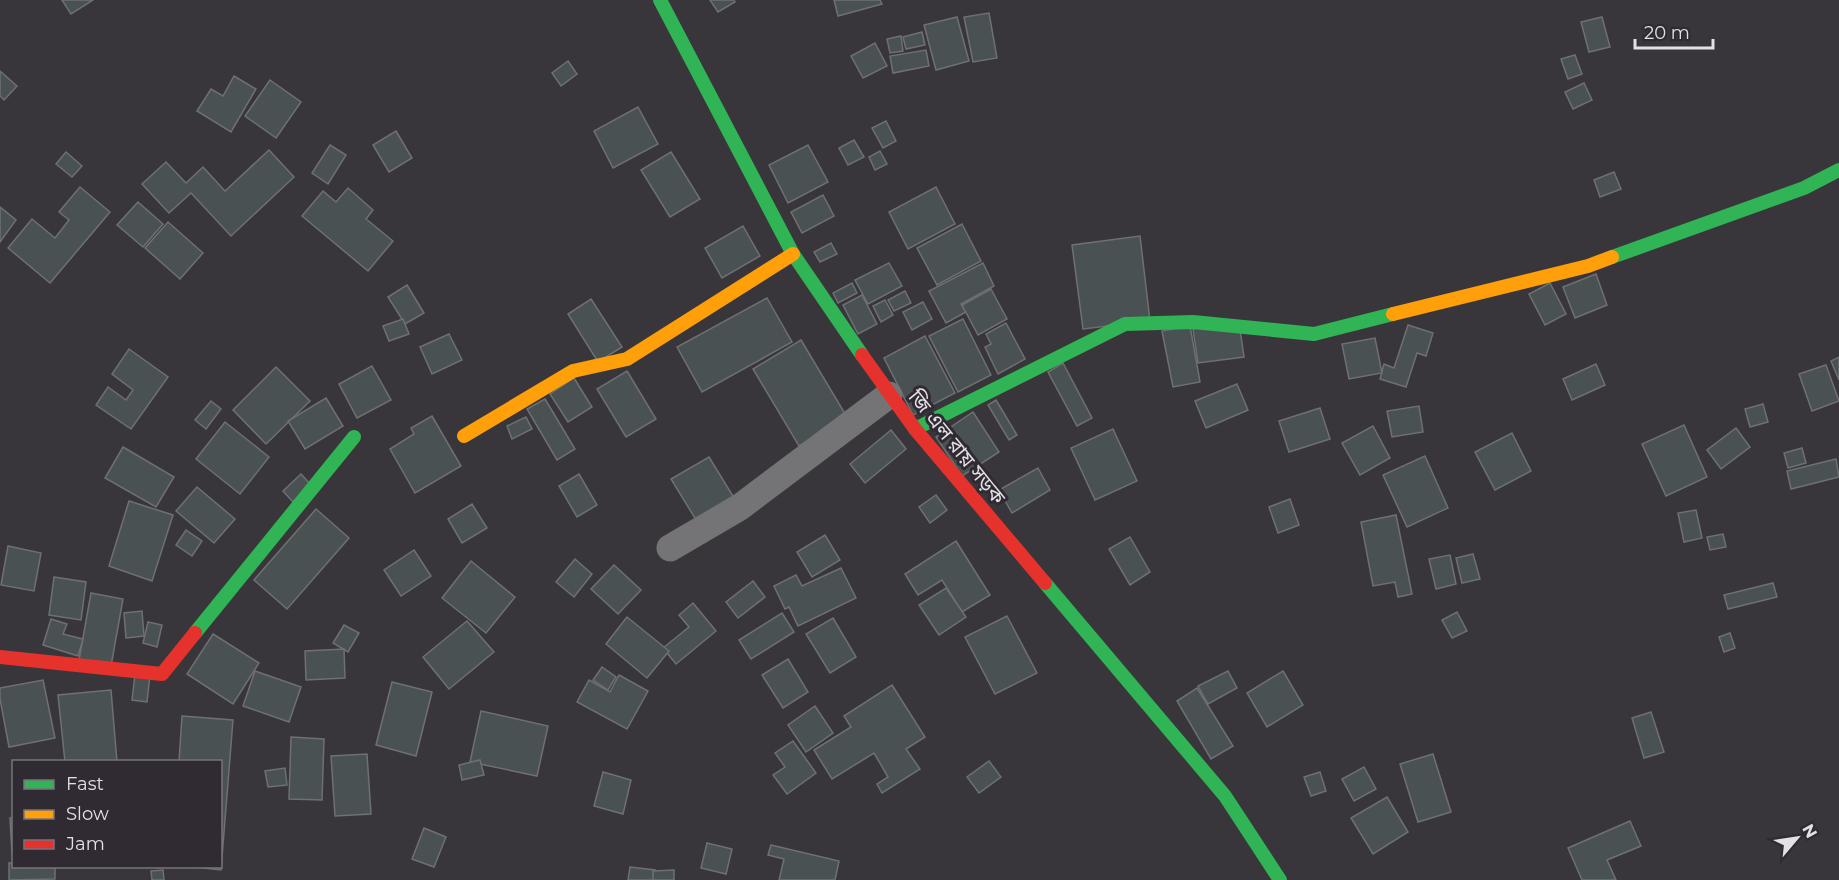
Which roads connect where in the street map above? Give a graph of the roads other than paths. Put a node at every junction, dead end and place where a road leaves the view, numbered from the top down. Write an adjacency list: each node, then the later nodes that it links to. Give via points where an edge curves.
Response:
1 (660, 0): 3 (street, জি এল রায় সড়ক)
2 (1839, 170): 5 (street, via 1804,188 1588,266 1314,334 1193,322 1125,324)
3 (793, 254): 4 (street, জি এল রায় সড়ক); 7 (street, via 627,359 573,371)
4 (889, 395): 5 (street, জি এল রায় সড়ক); 8 (street, via 740,507)
5 (915, 429): 10 (street, জি এল রায় সড়ক, via 1225,796)
6 (354, 436): 9 (street, via 162,674)
7 (464, 436)
8 (670, 548)
9 (0, 657)
10 (1280, 880)

